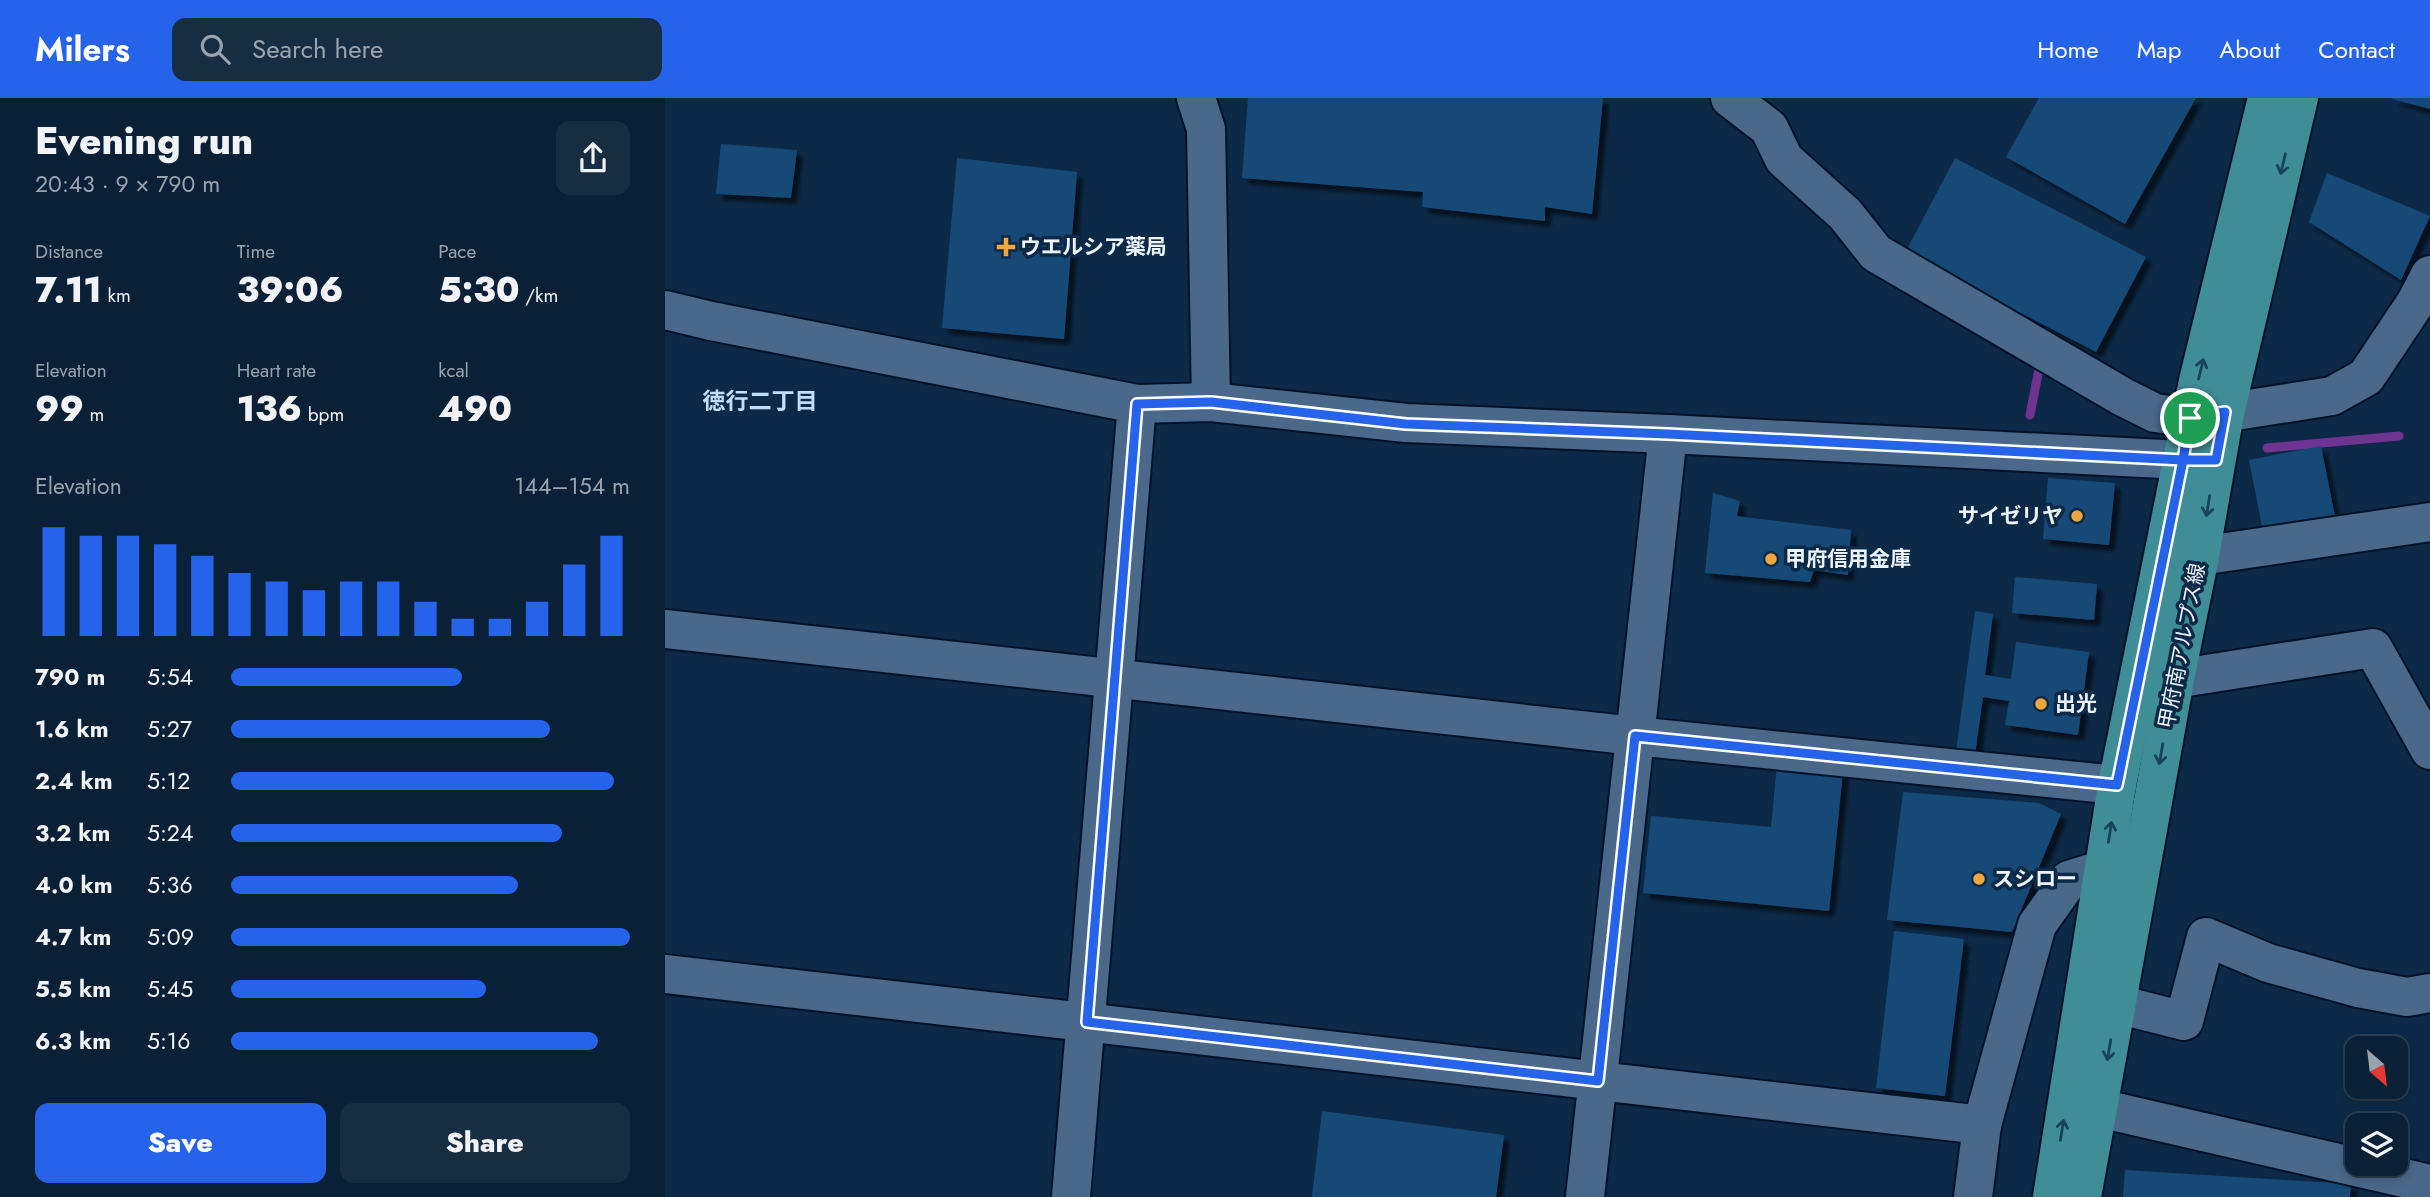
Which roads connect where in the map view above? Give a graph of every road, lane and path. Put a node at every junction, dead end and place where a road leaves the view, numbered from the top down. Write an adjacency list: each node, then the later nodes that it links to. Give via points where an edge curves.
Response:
1 (1196, 98): 7 (street, via 1206,129)
2 (1730, 98): 9 (street, via 1769,128 1784,159 1845,214 1876,253 2155,413)
3 (2266, 98): 9 (main road, 甲府南アルプス線, one-way to 3)
4 (2299, 98): 9 (main road, 甲府南アルプス線, one-way to 9)
5 (2430, 275): 9 (street, via 2366,377 2332,396)
6 (665, 310): 8 (street)
7 (1211, 402): 8 (street); 10 (street, via 1406,424)
8 (1137, 404): 16 (street)
9 (2208, 415): 11 (main road, 甲府南アルプス線)
10 (1668, 434): 11 (street); 17 (street)
11 (2199, 460): 13 (main road, 甲府南アルプス線, one-way to 13); 19 (main road, 甲府南アルプス線)
12 (2430, 522): 13 (street)
13 (2200, 556): 15 (main road, 甲府南アルプス線)
14 (665, 629): 16 (street)
15 (2175, 679): 18 (street, via 2373,648); 23 (main road, 甲府南アルプス線, one-way to 23)
16 (1115, 680): 17 (street); 24 (street)
17 (1635, 736): 19 (street); 25 (street)
18 (2430, 750)
19 (2117, 785): 20 (main road, 甲府南アルプス線, one-way to 19)
20 (2104, 869): 27 (street, via 2069,880 2037,925); 32 (main road, 甲府南アルプス線, one-way to 20)
21 (665, 974): 24 (street)
22 (2430, 993): 23 (street, via 2407,997 2358,988 2268,963 2206,937 2184,1021)
23 (2117, 1004): 26 (main road, 甲府南アルプス線, one-way to 26)
24 (1087, 1022): 25 (street); 29 (street)
25 (1598, 1081): 27 (street); 30 (street)
26 (2099, 1108): 28 (street); 33 (main road, 甲府南アルプス線)
27 (1983, 1125): 31 (street)
28 (2430, 1184)
29 (1071, 1197)
30 (1585, 1197)
31 (1973, 1197)
32 (2052, 1197)
33 (2082, 1197)

